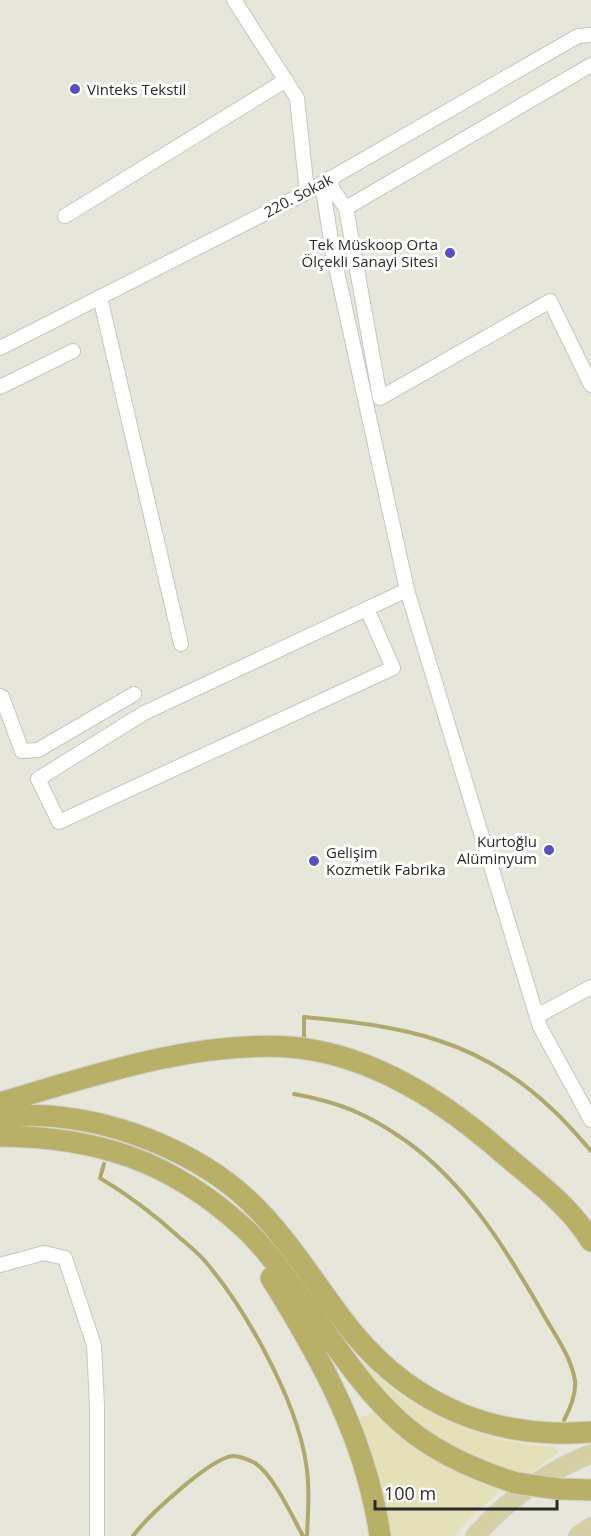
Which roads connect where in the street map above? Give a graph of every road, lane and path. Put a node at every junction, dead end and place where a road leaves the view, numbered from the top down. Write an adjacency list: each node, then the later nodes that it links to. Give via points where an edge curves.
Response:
1 (234, 0): 4 (street)
2 (591, 35): 5 (street, 220. Sokak, via 578,36)
3 (591, 65): 7 (street)
4 (286, 80): 6 (street, via 297,98); 8 (street)
5 (326, 181): 6 (street, 220. Sokak); 7 (street); 14 (street, via 333,253)
6 (306, 192): 9 (street, 220. Sokak)
7 (346, 208): 12 (street, via 380,398 550,301)
8 (65, 216)
9 (100, 297): 10 (street, 220. Sokak); 16 (street)
10 (0, 348)
11 (73, 351): 13 (street)
12 (591, 385)
13 (0, 387)
14 (407, 590): 15 (street); 20 (street)
15 (368, 609): 15 (street, via 144,713 38,779 59,822 393,668)
16 (181, 644)
17 (134, 694): 18 (street, via 38,750 22,751)
18 (0, 696)
19 (591, 987): 20 (street)
20 (537, 1016): 23 (street)
21 (0, 1103): 26 (highway, via 185,1052 290,1047 319,1052 379,1071 446,1107 555,1198)
22 (0, 1116): 28 (highway, via 89,1122 147,1140 196,1163 246,1198 270,1223 354,1334 416,1392 492,1426 533,1433)
23 (591, 1120)
24 (0, 1136): 25 (highway, via 84,1143 153,1164)
25 (185, 1182): 30 (highway, bridge, via 245,1229 367,1388 401,1423 456,1460 516,1483); 32 (highway, via 255,1254 338,1396 366,1467)
26 (591, 1241)
27 (0, 1265): 31 (street, via 44,1253 65,1258 94,1345)
28 (591, 1432)
29 (591, 1454): 33 (main road, via 545,1476)
30 (591, 1490)
31 (97, 1536)
32 (380, 1536)
33 (475, 1536)

